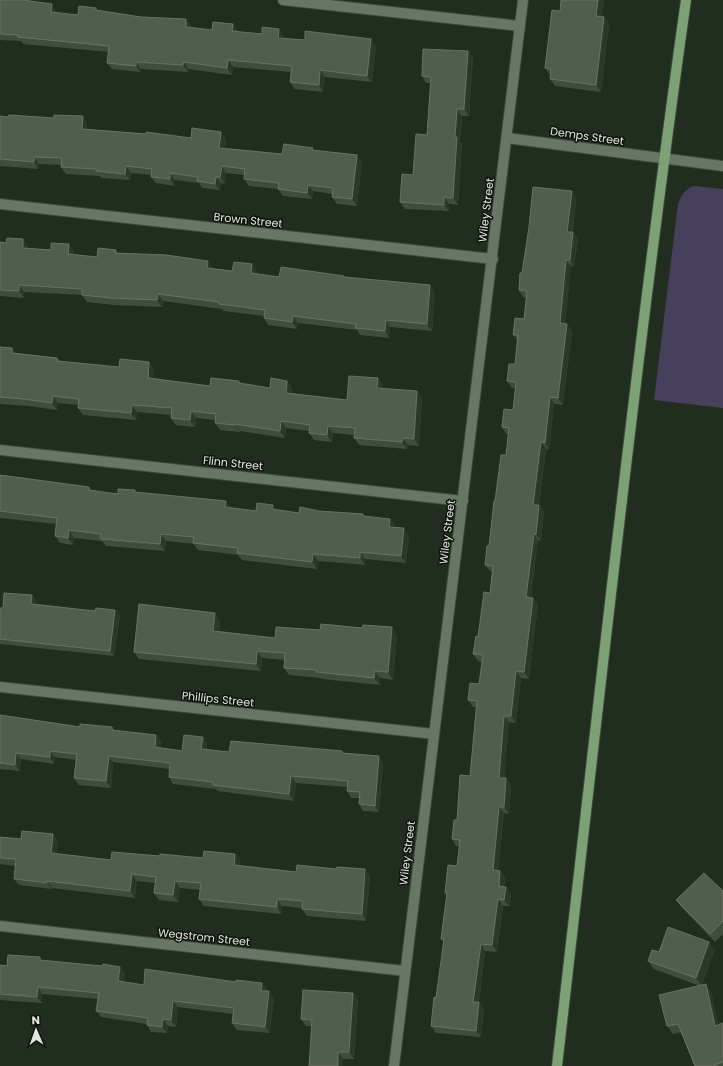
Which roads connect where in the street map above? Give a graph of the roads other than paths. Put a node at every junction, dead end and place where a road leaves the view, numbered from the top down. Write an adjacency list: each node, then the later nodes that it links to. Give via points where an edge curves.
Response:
1 (283, 0): 4 (street)
2 (523, 0): 4 (street, Wiley Street)
3 (686, 0): 6 (main road)
4 (520, 26): 5 (street, Wiley Street)
5 (507, 138): 6 (street, Demps Street); 9 (street, Wiley Street)
6 (664, 159): 7 (street, Demps Street); 17 (main road)
7 (723, 166)
8 (0, 204): 9 (street, Brown Street)
9 (493, 259): 11 (street, Wiley Street)
10 (0, 450): 11 (street, Flinn Street)
11 (462, 500): 13 (street, Wiley Street)
12 (0, 687): 13 (street, Phillips Street)
13 (434, 734): 15 (street, Wiley Street)
14 (0, 926): 15 (street, Wegstrom Street)
15 (405, 971): 16 (street, Wiley Street)
16 (394, 1066)
17 (557, 1066)

